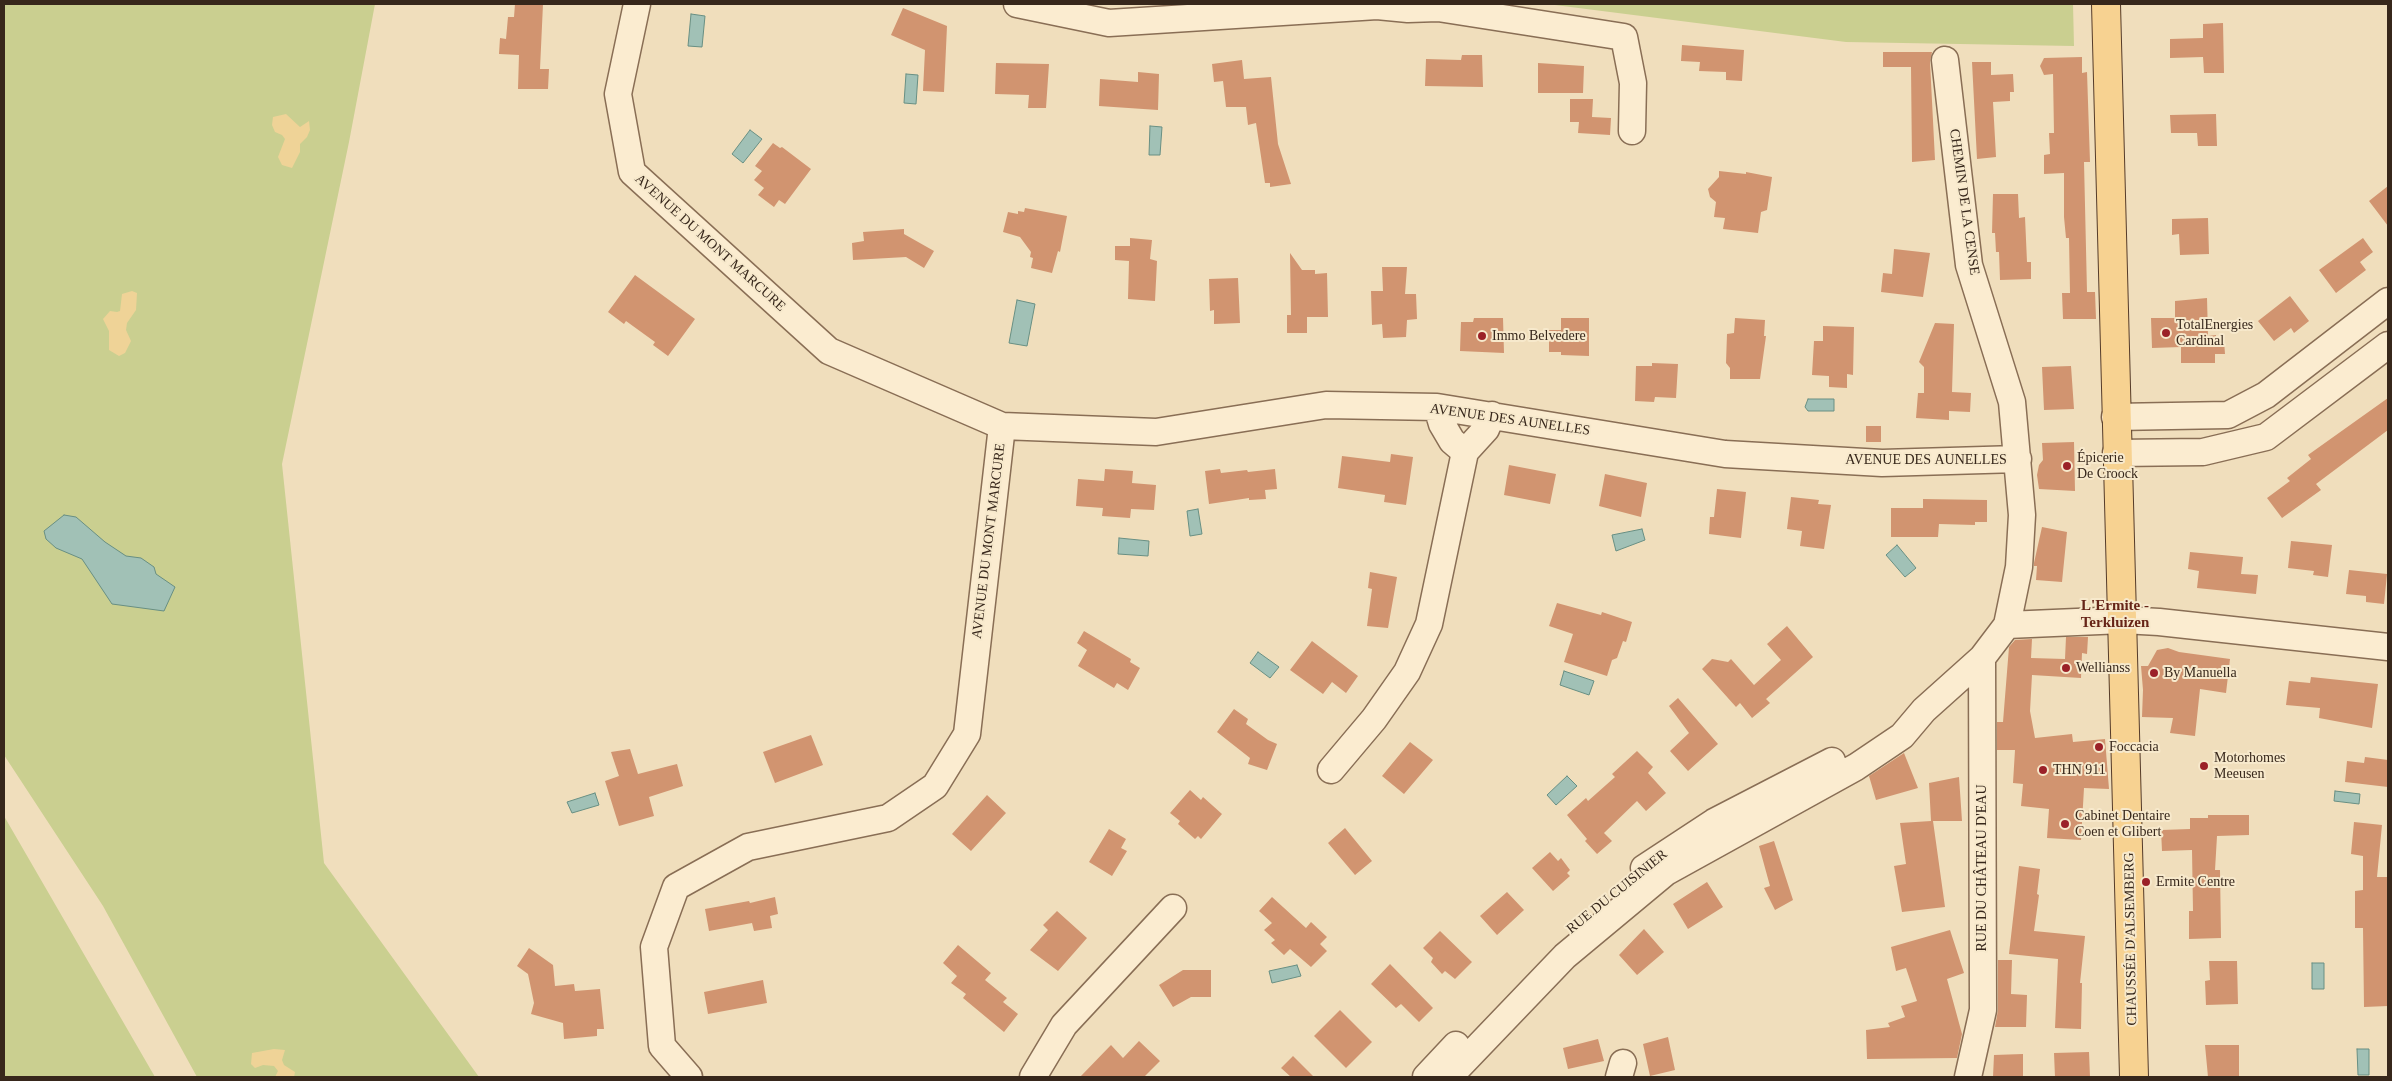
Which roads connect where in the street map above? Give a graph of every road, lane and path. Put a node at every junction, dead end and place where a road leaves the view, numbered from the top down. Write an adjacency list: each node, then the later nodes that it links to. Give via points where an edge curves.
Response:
1 (636, 4): 13 (street, AVENUE DU MONT MARCURE, via 618,94 632,172 829,351)
2 (1017, 4): 4 (street, via 1109,24)
3 (2106, 4): 12 (main road, CHAUSSÉE D'ALSEMBERG)
4 (1378, 5): 5 (street, via 1408,9)
5 (1437, 6): 7 (street, via 1624,37 1633,83)
6 (1945, 60): 16 (street, CHEMIN DE LA CENSE, via 1969,265 2012,402)
7 (1632, 131)
8 (2388, 301): 12 (street, via 2266,395 2228,415)
9 (2388, 345): 15 (street, via 2266,437 2203,452)
10 (1438, 408): 11 (street, AVENUE DES AUNELLES); 13 (street, AVENUE DES AUNELLES, via 1326,404 1156,432); 14 (street, via 1442,424 1452,441)
11 (1492, 415): 14 (street, via 1486,429); 16 (street, AVENUE DES AUNELLES, via 1725,454 1882,463)
12 (2115, 418): 15 (main road, CHAUSSÉE D'ALSEMBERG)
13 (1002, 426): 24 (street, AVENUE DU MONT MARCURE, via 966,734 936,786 888,818 748,847 676,887 654,946 662,1046)
14 (1464, 452): 22 (street, via 1429,624 1407,672)
15 (2116, 453): 17 (main road, CHAUSSÉE D'ALSEMBERG)
16 (2018, 460): 18 (street, CHEMIN DE LA CENSE, via 2022,515 2019,567)
17 (2123, 620): 18 (street); 19 (street); 29 (main road, CHAUSSÉE D'ALSEMBERG)
18 (2007, 625): 20 (street, RUE DU CUISINIER)
19 (2388, 647)
20 (1982, 658): 21 (street, RUE DU CUISINIER); 28 (street, RUE DU CHÂTEAU D'EAU, via 1983,1010)
21 (1924, 710): 26 (street, RUE DU CUISINIER, via 1892,723 1846,754 1714,822 1656,858 1554,942); 27 (street, RUE DU CUISINIER, via 1902,736 1856,768 1666,872 1565,956)
22 (1331, 770)
23 (1173, 908): 25 (street, via 1064,1025)
24 (689, 1077)
25 (1033, 1077)
26 (1426, 1077)
27 (1449, 1077)
28 (1968, 1077)
29 (2134, 1077)

